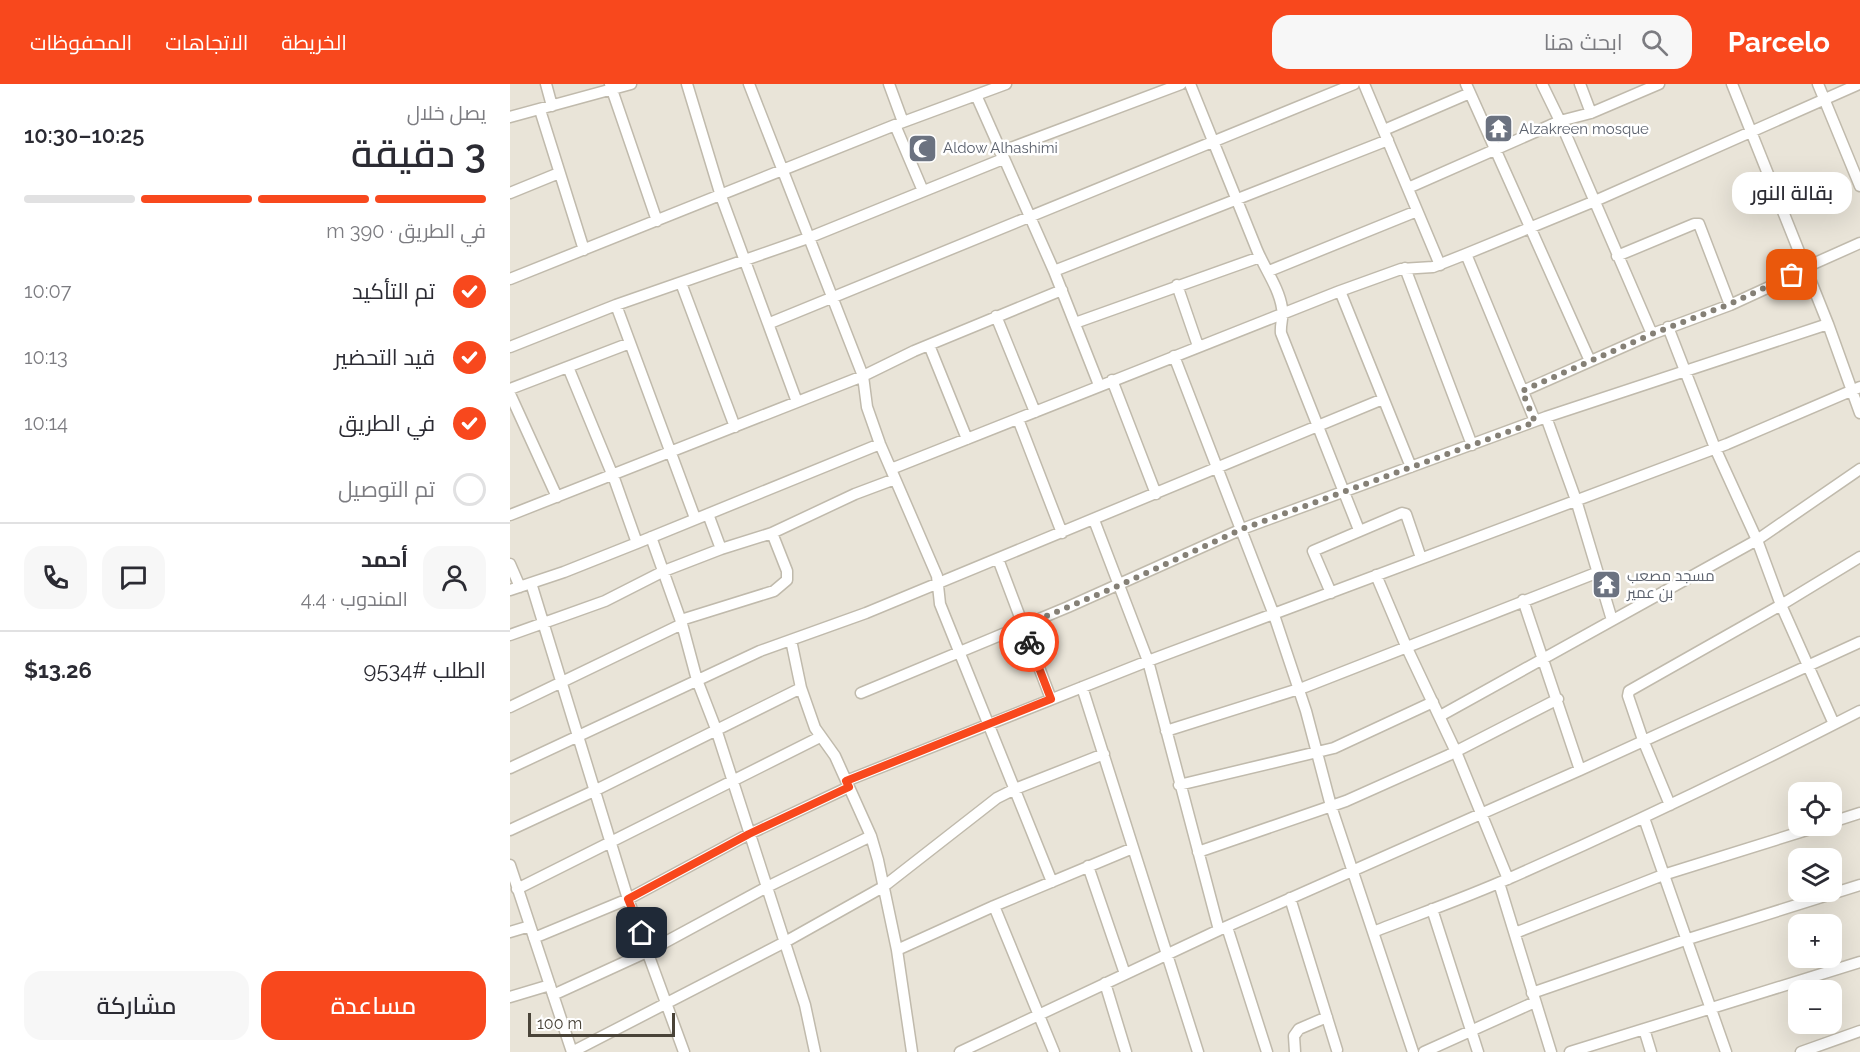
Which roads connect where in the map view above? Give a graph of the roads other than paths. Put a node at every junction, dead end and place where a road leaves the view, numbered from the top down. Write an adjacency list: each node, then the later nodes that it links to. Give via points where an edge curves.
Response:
1 (546, 84): 21 (street)
2 (631, 84): 17 (street)
3 (687, 84): 38 (street)
4 (749, 84): 32 (street)
5 (889, 84): 26 (street)
6 (1006, 84): 19 (street)
7 (1180, 84): 31 (street)
8 (1190, 84): 29 (street)
9 (1354, 84): 29 (street)
10 (1364, 84): 28 (street)
11 (1542, 84): 25 (street)
12 (1580, 84): 23 (street)
13 (1659, 84): 23 (street)
14 (1732, 84): 27 (street)
15 (1818, 84): 20 (street)
16 (1859, 84): 20 (street)
17 (611, 86): 21 (street); 43 (street)
18 (1468, 88): 28 (street); 30 (street)
19 (981, 90): 26 (street); 31 (street)
20 (1824, 98): 27 (street); 34 (street)
21 (552, 106): 22 (street)
22 (540, 110): 24 (street); 33 (street)
23 (1591, 113): 25 (street)
24 (510, 117)
25 (1560, 121): 30 (street); 40 (street)
26 (899, 124): 32 (street); 36 (street)
27 (1752, 131): 40 (street); 54 (street)
28 (1386, 135): 35 (street); 39 (street)
29 (1213, 142): 39 (street); 42 (street)
30 (1496, 150): 35 (street); 44 (street)
31 (1002, 155): 36 (street); 42 (street)
32 (782, 170): 38 (street); 45 (street)
33 (559, 173): 37 (street); 47 (street)
34 (1860, 186)
35 (1408, 188): 41 (street)
36 (923, 191): 45 (street)
37 (510, 193)
38 (721, 196): 43 (street); 51 (street)
39 (1237, 200): 50 (street); 55 (street)
40 (1595, 201): 44 (street); 49 (street)
41 (1417, 211): 52 (street); 56 (street)
42 (1029, 216): 55 (street); 62 (street)
43 (657, 221): 47 (street)
44 (1529, 228): 48 (street); 77 (street)
45 (808, 238): 51 (street); 62 (street)
46 (1860, 243): 54 (street)
47 (584, 250): 57 (street)
48 (1466, 254): 52 (street); 85 (street)
49 (1617, 256): 63 (street, via 1699,224); 71 (street)
50 (1260, 257): 56 (street); 59 (street)
51 (744, 260): 58 (street); 67 (street)
52 (1440, 265): 53 (street)
53 (1405, 268): 61 (street); 98 (street)
54 (1804, 268): 63 (street); 69 (street)
55 (1054, 271): 60 (street)
56 (1269, 271): 65 (street)
57 (510, 279)
58 (681, 283): 64 (street); 95 (street)
59 (1177, 285): 68 (street); 74 (street)
60 (1062, 290): 66 (street); 68 (street)
61 (1340, 291): 65 (street); 87 (street)
62 (831, 297): 67 (street); 80 (street)
63 (1730, 304): 70 (street)
64 (616, 305): 72 (street); 75 (street)
65 (1283, 313): 74 (street); 94 (street, via 1281,333)
66 (996, 316): 73 (street); 89 (street)
67 (770, 322): 88 (street)
68 (1075, 323): 82 (street)
69 (1828, 324): 79 (street); 84 (street)
70 (1668, 327): 71 (street); 79 (street)
71 (1652, 334): 77 (street)
72 (630, 343): 78 (street); 100 (street)
73 (929, 345): 80 (street); 96 (street)
74 (1198, 346): 76 (street)
75 (510, 347)
76 (1174, 356): 81 (street); 102 (street)
77 (1590, 361): 85 (street)
78 (568, 367): 83 (street); 105 (street)
79 (1685, 371): 91 (street); 99 (street)
80 (863, 376): 88 (street); 97 (street, via 867,407)
81 (1112, 380): 82 (street); 107 (street)
82 (1100, 385): 89 (street)
83 (510, 389)
84 (1856, 389): 90 (street); 99 (street)
85 (1522, 391): 93 (street)
86 (510, 394): 108 (street)
87 (1383, 399): 94 (street); 101 (street)
88 (797, 402): 95 (street)
89 (1035, 412): 92 (street)
90 (1860, 413)
91 (1546, 417): 93 (street); 109 (street)
92 (1018, 419): 96 (street); 117 (street)
93 (1535, 422): 98 (street)
94 (1318, 426): 102 (street); 106 (street)
95 (735, 428): 100 (street)
96 (967, 439): 104 (street)
97 (880, 444): 104 (street); 110 (street)
98 (1472, 445): 101 (street)
99 (1715, 448): 109 (street); 119 (street)
100 (671, 451): 105 (street); 112 (street)
101 (1411, 467): 106 (street)
102 (1217, 468): 107 (street); 114 (street)
103 (1860, 469): 119 (street)
104 (893, 474): 116 (street); 129 (street)
105 (612, 475): 108 (street); 120 (street)
106 (1344, 490): 114 (street); 115 (street)
107 (1156, 494): 113 (street)
108 (557, 497): 111 (street)
109 (1576, 500): 123 (street); 127 (street)
110 (708, 514): 112 (street); 121 (street)
111 (510, 515)
112 (695, 518): 118 (street)
113 (1094, 520): 117 (street); 131 (street)
114 (1242, 529): 131 (street); 135 (street)
115 (1359, 530): 123 (street, via 1404,512); 132 (street, via 1313,551)
116 (772, 533): 121 (street); 137 (street, via 787,570 782,586)
117 (1062, 533): 124 (street)
118 (651, 537): 120 (street); 126 (street)
119 (1757, 540): 134 (street); 136 (street)
120 (637, 543): 130 (street)
121 (721, 549): 126 (street)
122 (1860, 556): 134 (street)
123 (1421, 558): 128 (street)
124 (998, 559): 129 (street); 139 (street)
125 (510, 564): 130 (street)
126 (664, 571): 137 (street); 138 (street, via 605,602)
127 (1596, 573): 133 (street); 136 (street)
128 (1376, 575): 132 (street); 143 (street)
129 (939, 583): 141 (street); 144 (street, via 940,604)
130 (520, 586): 138 (street)
131 (1118, 586): 139 (street); 146 (street)
132 (1331, 593): 135 (street)
133 (1523, 600): 143 (street); 145 (street)
134 (1781, 604): 147 (street); 166 (street, via 1629,692)
135 (1274, 615): 146 (street); 152 (street)
136 (1612, 620): 145 (street)
137 (682, 622): 148 (street); 149 (street)
138 (543, 623): 140 (street); 149 (street)
139 (1023, 626): 144 (street); 154 (street)
140 (510, 635)
141 (791, 640): 148 (street); 151 (street)
142 (1860, 642): 147 (street)
143 (1407, 646): 152 (street); 156 (street)
144 (958, 651): 153 (street); 160 (street)
145 (1544, 658): 155 (street); 159 (street)
146 (1148, 662): 150 (street); 163 (street)
147 (1807, 666): 161 (street); 166 (street)
148 (697, 680): 162 (street); 164 (street)
149 (562, 681): 157 (street); 164 (street)
150 (1082, 687): 154 (street); 169 (street)
151 (801, 688): 162 (street); 165 (street)
152 (1297, 689): 163 (street); 167 (street)
153 (861, 693)
154 (1051, 699): 160 (street)
155 (1557, 699): 168 (street); 171 (street)
156 (1433, 702): 159 (street); 167 (street, via 1342,745)
157 (510, 707)
158 (1860, 711): 161 (street)
159 (1440, 716): 168 (street)
160 (988, 724): 173 (street); 175 (street)
161 (1834, 724): 177 (street)
162 (716, 729): 172 (street); 176 (street)
163 (1166, 731): 174 (street)
164 (579, 734): 170 (street); 176 (street)
165 (820, 737): 172 (street); 173 (street, via 836,756)
166 (1643, 740): 171 (street); 177 (street)
167 (1316, 752): 174 (street); 178 (street)
168 (1456, 752): 178 (street); 180 (street)
169 (1104, 754): 175 (street); 188 (street)
170 (510, 768)
171 (1580, 770): 180 (street)
172 (733, 782): 184 (street); 187 (street)
173 (848, 784): 184 (street); 185 (street)
174 (1179, 785): 189 (street)
175 (1015, 789): 195 (street); 198 (street, via 992,802)
176 (596, 790): 183 (street); 187 (street)
177 (1670, 805): 181 (street)
178 (1331, 806): 189 (street); 192 (street)
179 (1860, 813): 182 (street)
180 (1481, 814): 192 (street); 194 (street)
181 (1644, 818): 193 (street); 194 (street)
182 (1842, 819)
183 (510, 830)
184 (749, 834): 197 (street); 201 (street)
185 (871, 836): 197 (street); 198 (street)
186 (1788, 836): 193 (street)
187 (611, 844): 199 (street); 201 (street)
188 (1133, 848): 191 (street); 214 (street)
189 (1198, 852): 205 (street)
190 (510, 866): 199 (street)
191 (1088, 866): 195 (street); 216 (street)
192 (1352, 870): 200 (street); 206 (street)
193 (1663, 875): 208 (street); 210 (street)
194 (1503, 881): 203 (street); 208 (street)
195 (1052, 882): 202 (street)
196 (1860, 885): 210 (street)
197 (767, 887): 211 (street); 213 (street)
198 (883, 887): 211 (street); 212 (street)
199 (517, 889): 204 (street)
200 (1290, 898): 205 (street); 224 (street)
201 (628, 899): 209 (street); 213 (street)
202 (994, 906): 212 (street); 223 (street)
203 (1432, 909): 206 (street); 226 (street)
204 (530, 926): 207 (street); 209 (street)
205 (1223, 929): 214 (street); 238 (street)
206 (1373, 932): 240 (street)
207 (510, 933)
208 (1515, 933): 220 (street)
209 (534, 938): 218 (street)
210 (1685, 940): 220 (street); 222 (street)
211 (785, 942): 221 (street); 232 (street, via 810,1022)
212 (897, 950): 233 (street)
213 (649, 951): 218 (street); 221 (street)
214 (1167, 956): 216 (street); 237 (street)
215 (1860, 962): 222 (street)
216 (1125, 974): 217 (street)
217 (1105, 983): 223 (street); 236 (street)
218 (552, 990): 219 (street); 230 (street)
219 (510, 997)
220 (1533, 997): 226 (street); 243 (street)
221 (667, 1003): 230 (street); 231 (street)
222 (1710, 1008): 225 (street); 246 (street)
223 (1039, 1015): 228 (street); 235 (street)
224 (1327, 1017): 229 (street); 239 (street, via 1299,1029 1294,1036)
225 (1644, 1029): 244 (street); 245 (street)
226 (1472, 1030): 241 (street); 242 (street)
227 (1860, 1032): 247 (street)
228 (987, 1046): 234 (street)
229 (1337, 1050)
230 (572, 1052)
231 (684, 1052)
232 (815, 1052)
233 (912, 1052)
234 (960, 1052)
235 (1054, 1052)
236 (1126, 1052)
237 (1198, 1052)
238 (1267, 1052)
239 (1295, 1052)
240 (1413, 1052)
241 (1424, 1052)
242 (1478, 1052)
243 (1551, 1052)
244 (1570, 1052)
245 (1651, 1052)
246 (1726, 1052)
247 (1801, 1052)

